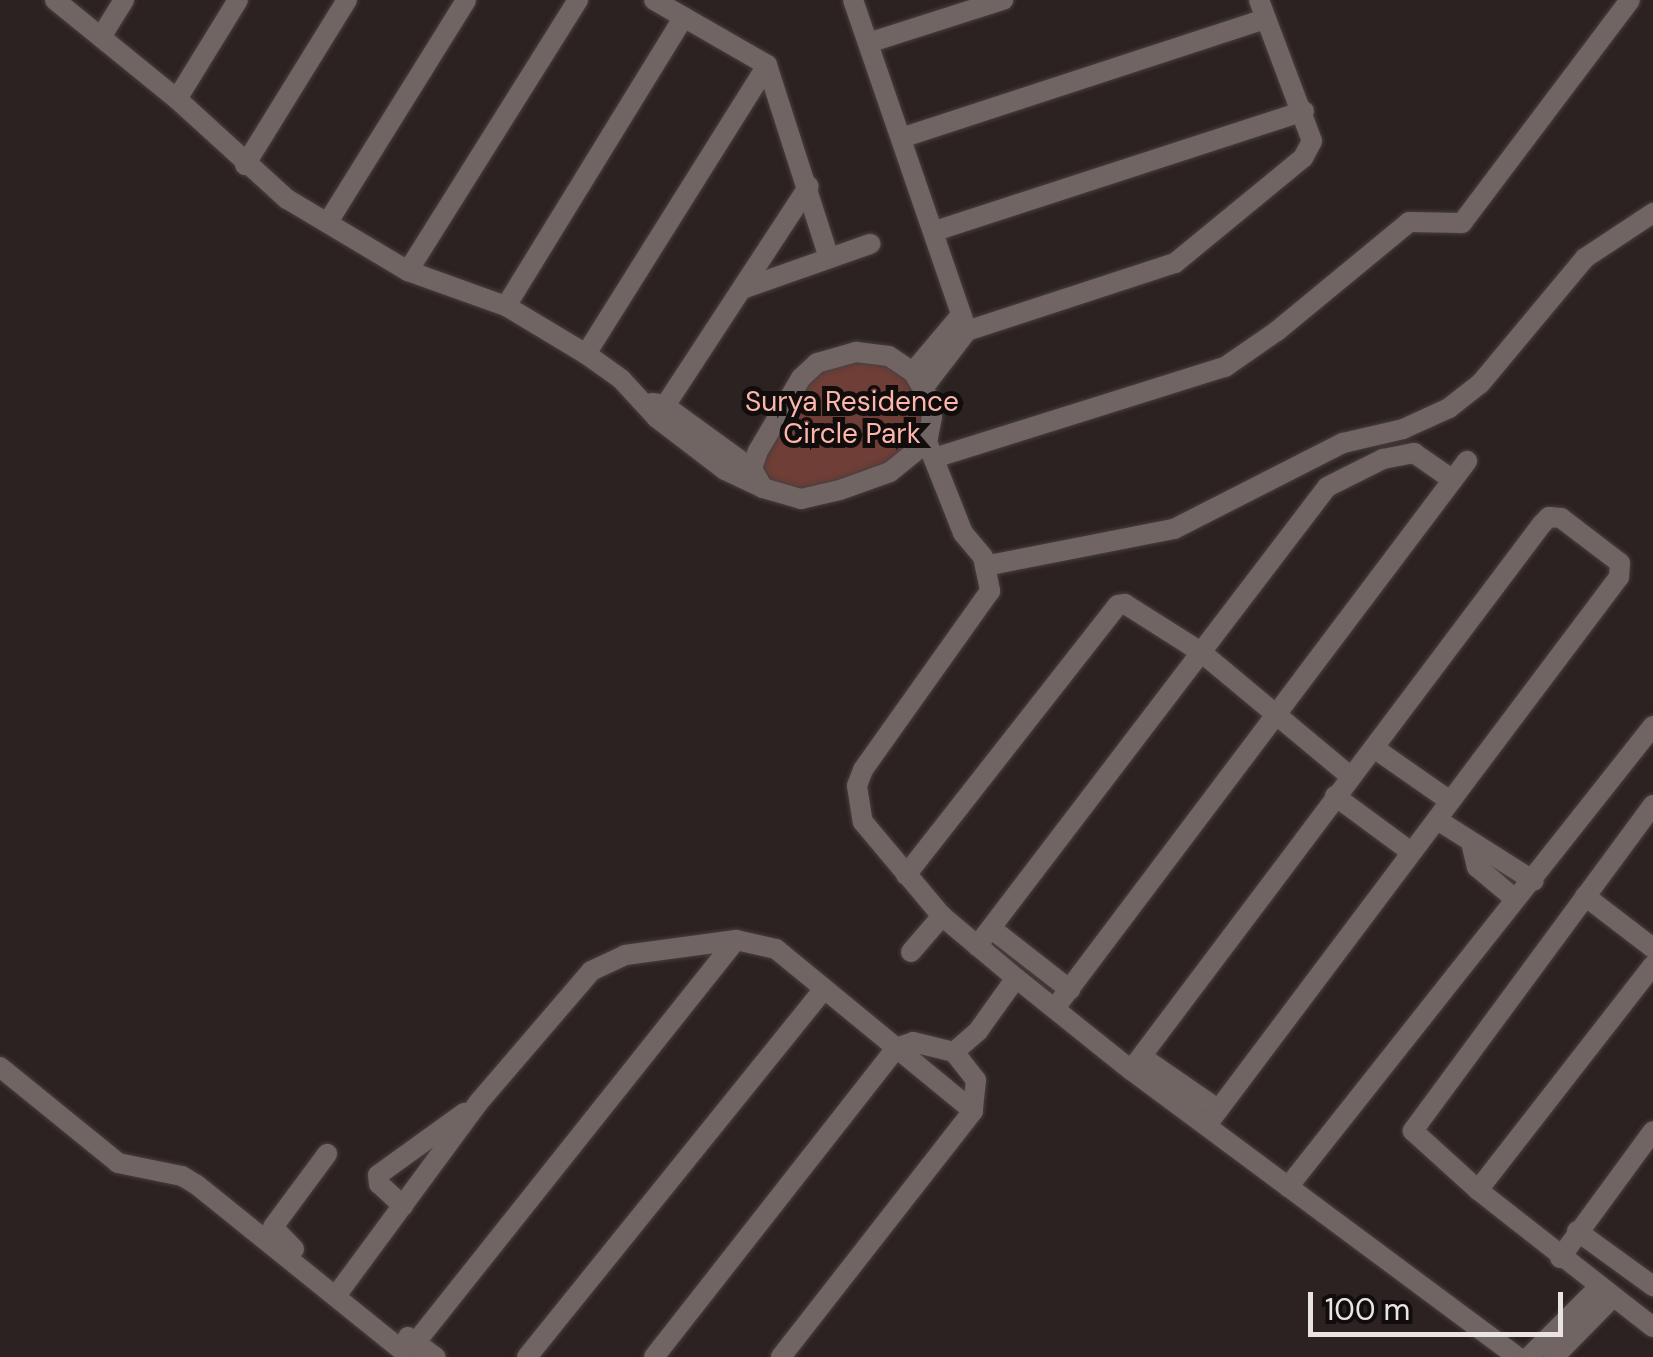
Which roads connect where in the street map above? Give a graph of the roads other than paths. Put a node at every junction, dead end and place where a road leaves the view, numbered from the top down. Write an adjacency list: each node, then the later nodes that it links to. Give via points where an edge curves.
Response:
1 (55, 0): 13 (street)
2 (124, 0): 13 (street)
3 (238, 0): 16 (street)
4 (348, 0): 19 (street)
5 (466, 0): 22 (street)
6 (578, 0): 26 (street)
7 (654, 0): 12 (street)
8 (852, 0): 14 (street)
9 (1003, 0): 14 (street)
10 (1630, 0): 33 (street, via 1462,223 1409,222 1225,367)
11 (1262, 10): 17 (street); 18 (street)
12 (684, 17): 15 (street); 28 (street)
13 (102, 37): 16 (street)
14 (868, 43): 18 (street)
15 (767, 65): 20 (street); 30 (street)
16 (177, 100): 19 (street)
17 (1304, 112): 23 (street); 29 (street, via 1312,141 1304,158 1182,259)
18 (902, 138): 23 (street)
19 (245, 165): 22 (street)
20 (809, 186): 25 (street); 27 (street)
21 (1653, 213): 37 (street, via 1584,258 1480,384 1448,408 1402,429 1343,443 1174,529)
22 (328, 222): 26 (street)
23 (935, 232): 29 (street)
24 (870, 244): 25 (street)
25 (830, 258): 27 (street)
26 (408, 271): 28 (street)
27 (745, 288): 32 (street)
28 (506, 306): 30 (street)
29 (964, 323): 31 (street)
30 (586, 354): 32 (street)
31 (918, 380): 33 (street, via 932,417); 35 (street, via 890,356 873,352 817,363)
32 (656, 408): 35 (street)
33 (930, 450): 35 (street, via 890,472 801,499 763,488); 37 (street, via 963,533)
34 (1467, 461): 36 (street)
35 (740, 467)
36 (1453, 480): 38 (street, via 1414,453 1337,479); 39 (street)
37 (984, 562): 49 (street, via 990,579 986,600 857,786 862,822)
38 (1201, 652): 39 (street); 49 (street, via 1132,605 1118,606); 54 (street)
39 (1276, 716): 42 (street); 62 (street)
40 (1653, 726): 50 (street)
41 (1374, 748): 42 (street); 44 (street); 44 (street, via 1542,524 1562,518 1620,564 1619,577)
42 (1350, 776): 43 (street)
43 (1335, 796): 48 (street); 66 (street)
44 (1450, 801): 46 (street)
45 (1653, 805): 51 (street)
46 (1439, 821): 47 (street); 48 (street)
47 (1471, 842): 50 (street); 52 (street, via 1477,867)
48 (1411, 852): 70 (street)
49 (906, 875): 53 (street)
50 (1534, 881): 52 (street)
51 (1585, 896): 57 (street); 74 (street, via 1414,1127 1416,1136)
52 (1514, 898): 73 (street)
53 (942, 916): 56 (street); 58 (street)
54 (992, 930): 56 (street); 62 (street)
55 (736, 940): 61 (street, via 776,949); 68 (street, via 624,955 599,965); 83 (street)
56 (978, 946): 60 (street)
57 (1653, 948)
58 (911, 952)
59 (1653, 965): 74 (street)
60 (1016, 978): 63 (street); 65 (street, via 978,1032)
61 (824, 990): 64 (street); 85 (street)
62 (1070, 990): 63 (street)
63 (1055, 1008): 66 (street)
64 (896, 1048): 65 (street, via 914,1042); 69 (street); 86 (street)
65 (954, 1052): 69 (street, via 976,1080)
66 (1136, 1063): 70 (street)
67 (0, 1067): 83 (street, via 118,1163 197,1184)
68 (478, 1104): 75 (street); 75 (street, via 378,1175)
69 (973, 1111): 87 (street)
70 (1213, 1118): 73 (street)
71 (1653, 1131): 76 (street)
72 (327, 1154): 79 (street, via 272,1226)
73 (1288, 1187): 88 (street)
74 (1478, 1190): 77 (street)
75 (403, 1206): 79 (street)
76 (1577, 1231): 77 (street); 78 (street)
77 (1560, 1258): 80 (street)
78 (1653, 1287): 81 (street)
79 (341, 1289): 83 (street)
80 (1606, 1292): 81 (street); 89 (street); 90 (street)
81 (1634, 1314): 82 (street)
82 (1653, 1327)
83 (413, 1350): 84 (street)
84 (436, 1357)
85 (527, 1357)
86 (654, 1357)
87 (781, 1357)
88 (1518, 1357)
89 (1529, 1357)
90 (1554, 1357)

